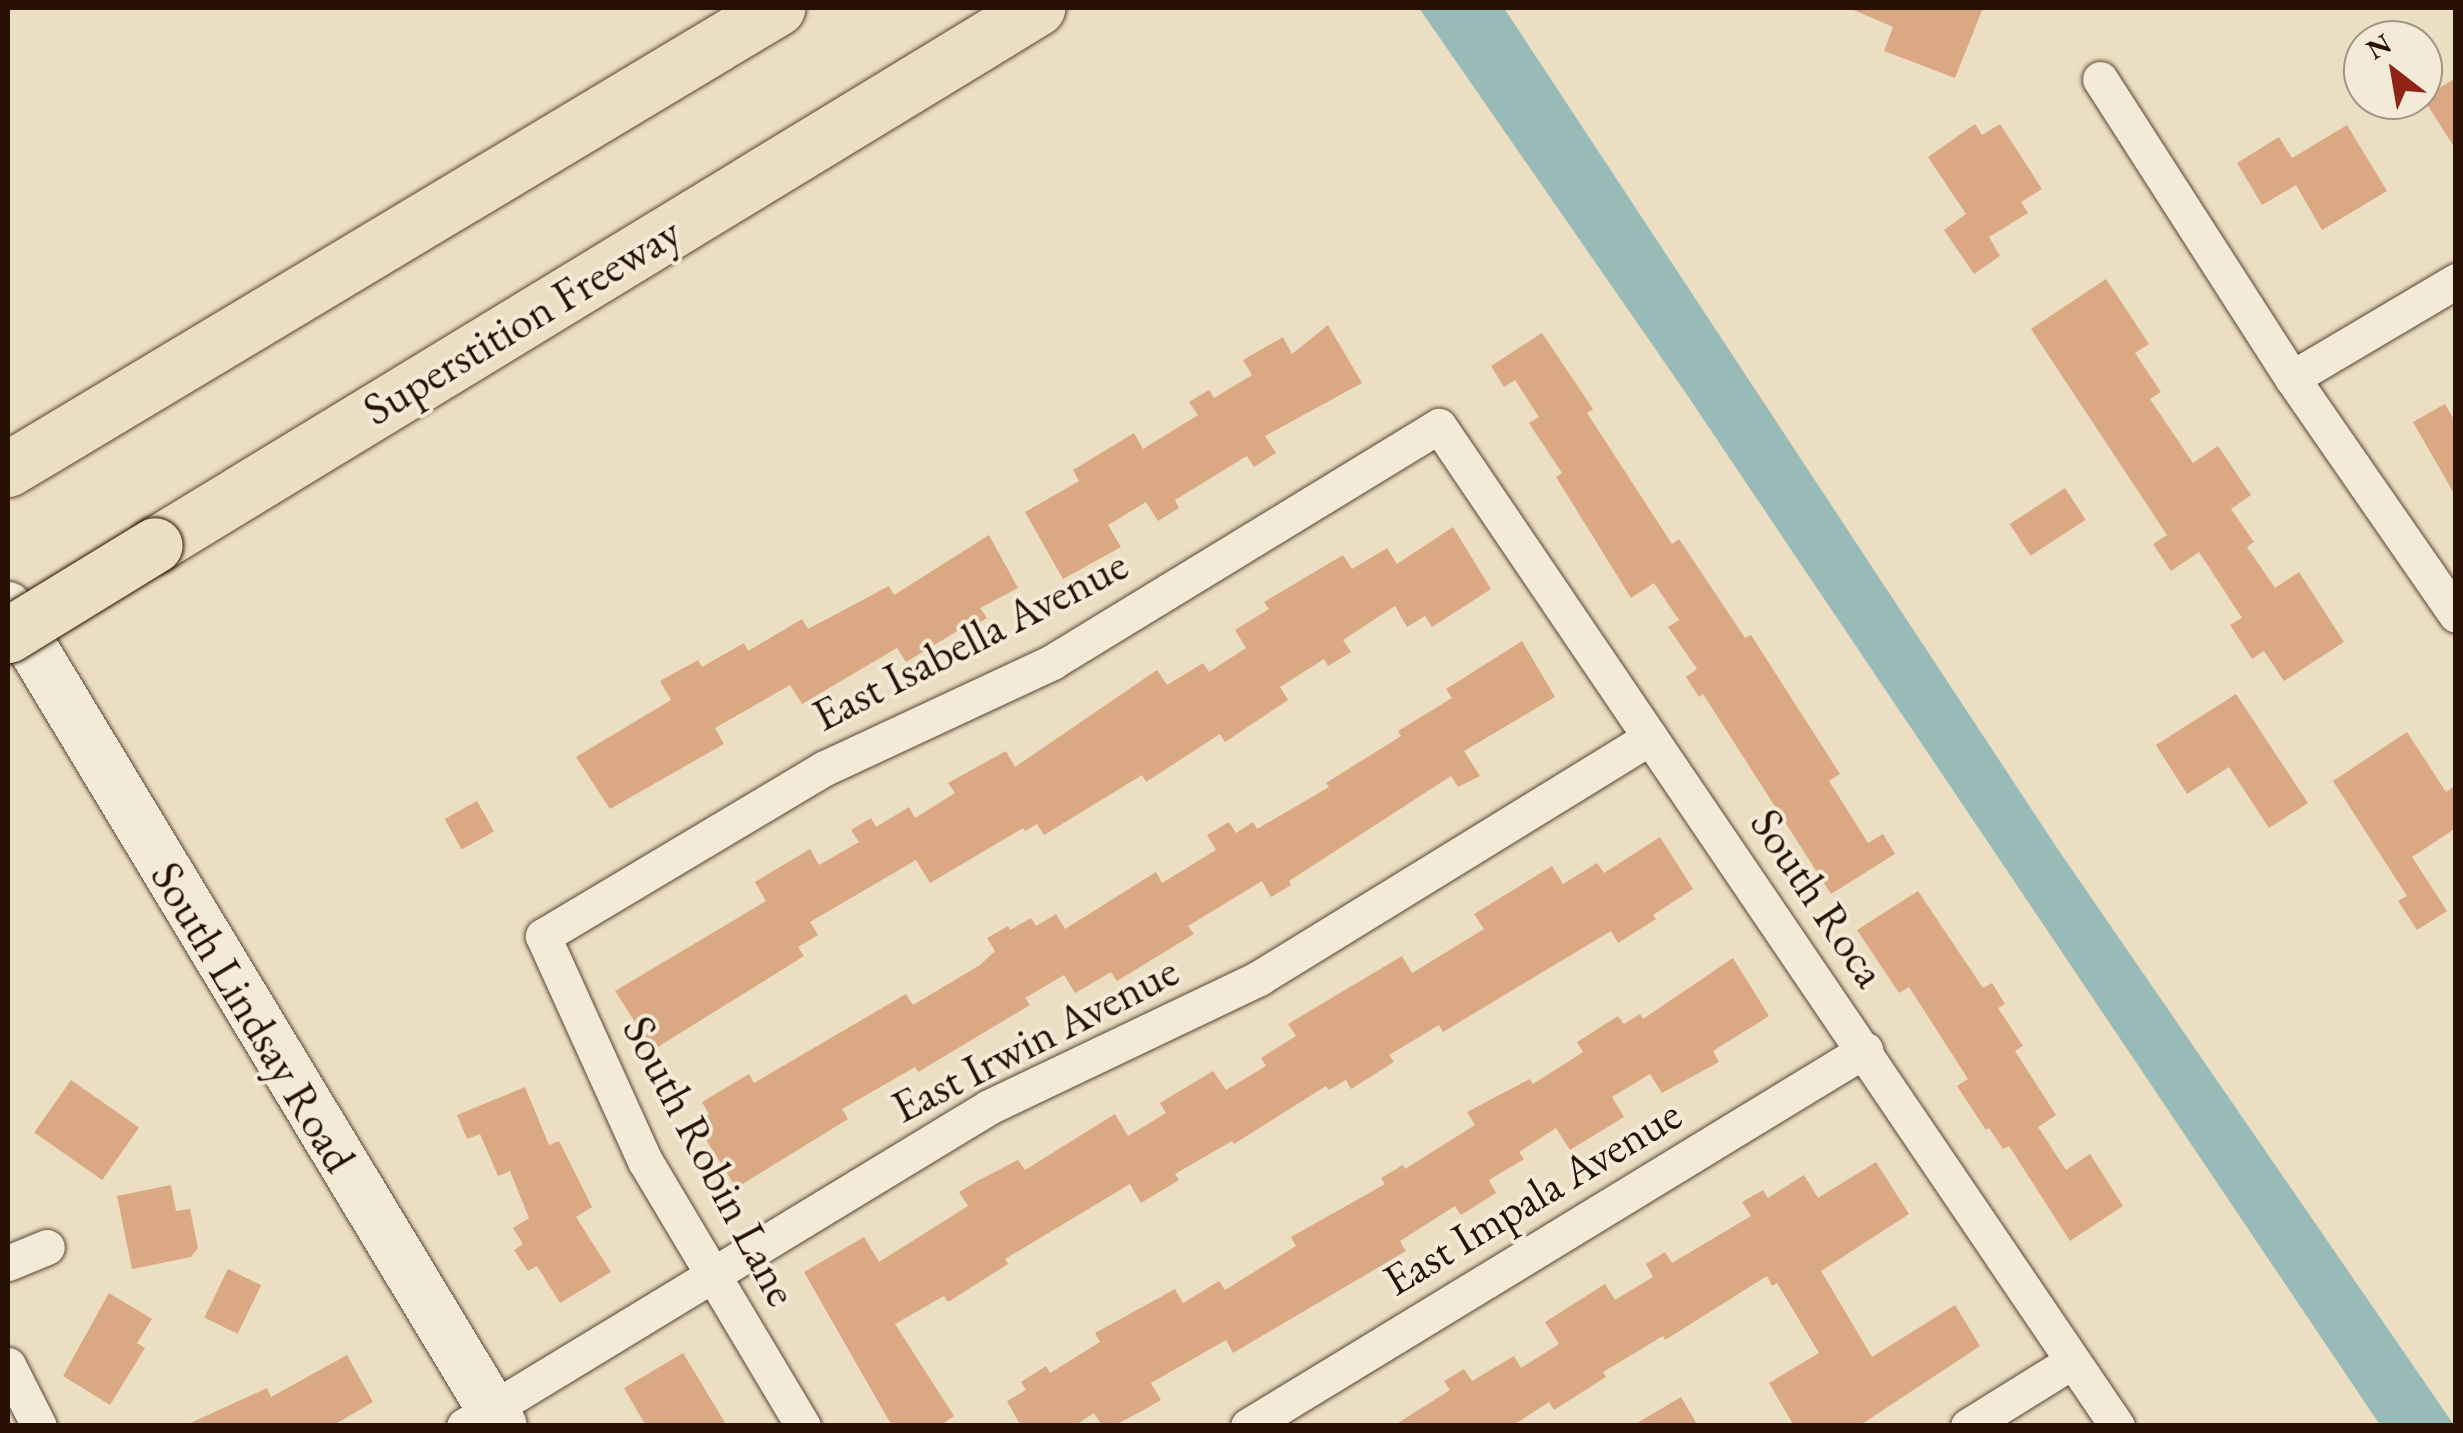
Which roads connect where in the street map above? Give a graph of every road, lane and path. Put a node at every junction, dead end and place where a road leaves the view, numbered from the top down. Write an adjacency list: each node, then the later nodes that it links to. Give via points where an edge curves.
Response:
1 (777, 8): 7 (highway)
2 (1038, 8): 10 (highway, Superstition Freeway, bridge)
3 (2100, 79): 5 (street)
4 (2456, 282): 5 (street)
5 (2292, 378): 9 (street)
6 (1439, 426): 11 (street, South Roca); 12 (street, East Isabella Avenue, via 1052,662 825,768)
7 (8, 469)
8 (8, 607): 19 (main road, South Lindsay Road)
9 (2456, 615)
10 (8, 635)
11 (1650, 737): 13 (street, South Roca); 16 (street, East Irwin Avenue, via 1259,978 990,1107)
12 (543, 936): 16 (street, South Robin Lane, via 645,1160)
13 (1866, 1050): 17 (street, South Roca); 22 (street, East Impala Avenue)
14 (47, 1247): 15 (street)
15 (8, 1263)
16 (712, 1275): 19 (street, East Irwin Avenue); 21 (street, South Robin Lane)
17 (2073, 1361): 23 (street); 24 (street, South Roca)
18 (8, 1366): 20 (street)
19 (486, 1420)
20 (38, 1426)
21 (803, 1426)
22 (1248, 1426)
23 (1968, 1426)
24 (2116, 1426)

